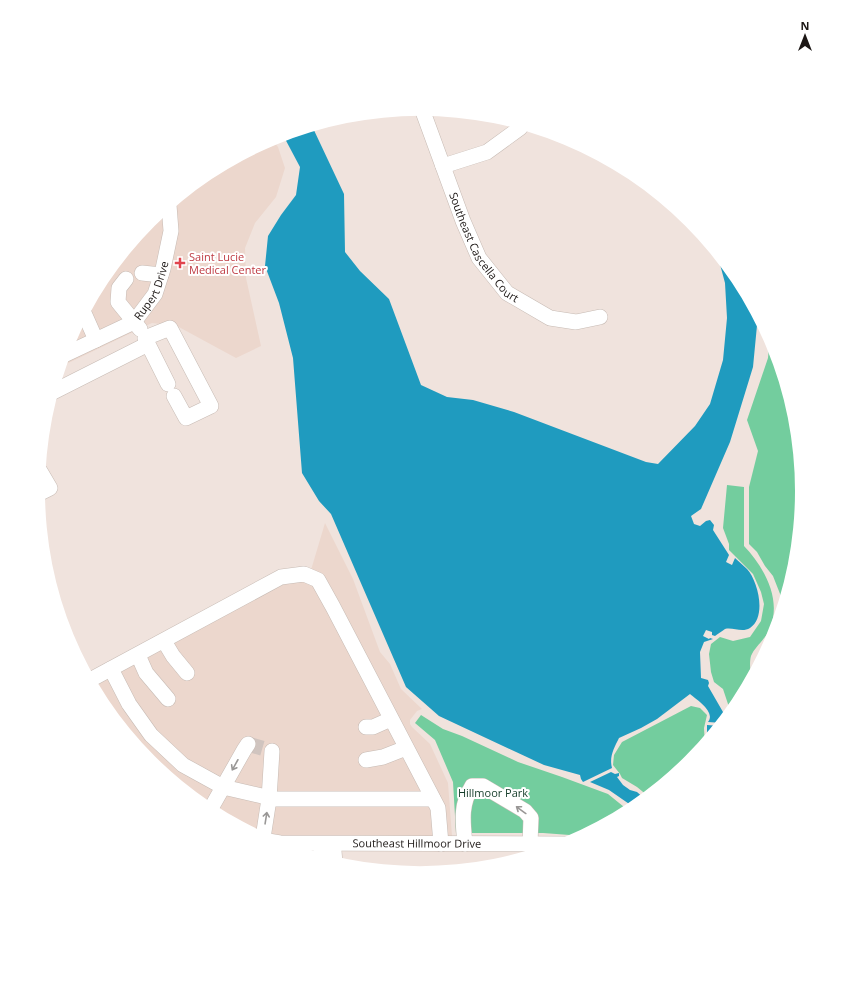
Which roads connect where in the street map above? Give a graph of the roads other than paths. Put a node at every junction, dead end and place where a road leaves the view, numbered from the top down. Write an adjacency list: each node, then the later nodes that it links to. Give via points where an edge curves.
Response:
1 (425, 116): 3 (street, Southeast Cascella Court)
2 (519, 128): 3 (street, via 486,152)
3 (443, 166): 8 (street, Southeast Cascella Court, via 479,258 507,294 550,318 576,322)
4 (166, 215): 6 (street, Rupert Drive, via 171,231)
5 (142, 273): 6 (street)
6 (161, 275): 10 (street, Rupert Drive, via 155,294)
7 (126, 279): 10 (street, via 119,288 118,302)
8 (600, 317)
9 (87, 319): 11 (street)
10 (134, 322): 11 (street, Rupert Drive); 12 (street)
11 (96, 340): 13 (street, Rupert Drive)
12 (146, 341): 12 (street, via 186,418 211,406 170,328); 14 (street)
13 (72, 351)
14 (60, 388)
15 (45, 480): 16 (street, via 50,488)
16 (45, 490)
17 (164, 641): 18 (street); 20 (street); 23 (street, via 281,577 304,574 318,580)
18 (138, 655): 19 (street); 22 (street, via 146,673)
19 (111, 669): 21 (street); 29 (street, via 129,704 150,735 183,765)
20 (187, 673)
21 (94, 678)
22 (168, 699)
23 (391, 719): 24 (street); 26 (street)
24 (366, 727)
25 (248, 744): 29 (street, one-way to 29)
26 (406, 748): 28 (street, via 383,757); 31 (street)
27 (272, 751): 30 (street)
28 (366, 760)
29 (223, 787): 30 (street); 32 (street)
30 (269, 799): 31 (street); 33 (street, one-way to 30)
31 (433, 799): 34 (street, via 438,808)
32 (213, 804)
33 (264, 832)
34 (441, 844): 35 (street, Southeast Hillmoor Drive); 39 (street, Southeast Hillmoor Drive)
35 (465, 844): 36 (street, Southeast Hillmoor Drive); 36 (street, one-way to 35, via 531,818 525,811 483,786 472,786 466,796 463,816)
36 (530, 844): 37 (street, Southeast Hillmoor Drive)
37 (549, 844)
38 (295, 845): 39 (street, Southeast Hillmoor Drive)
39 (326, 849): 40 (street, via 334,851)
40 (334, 856)

